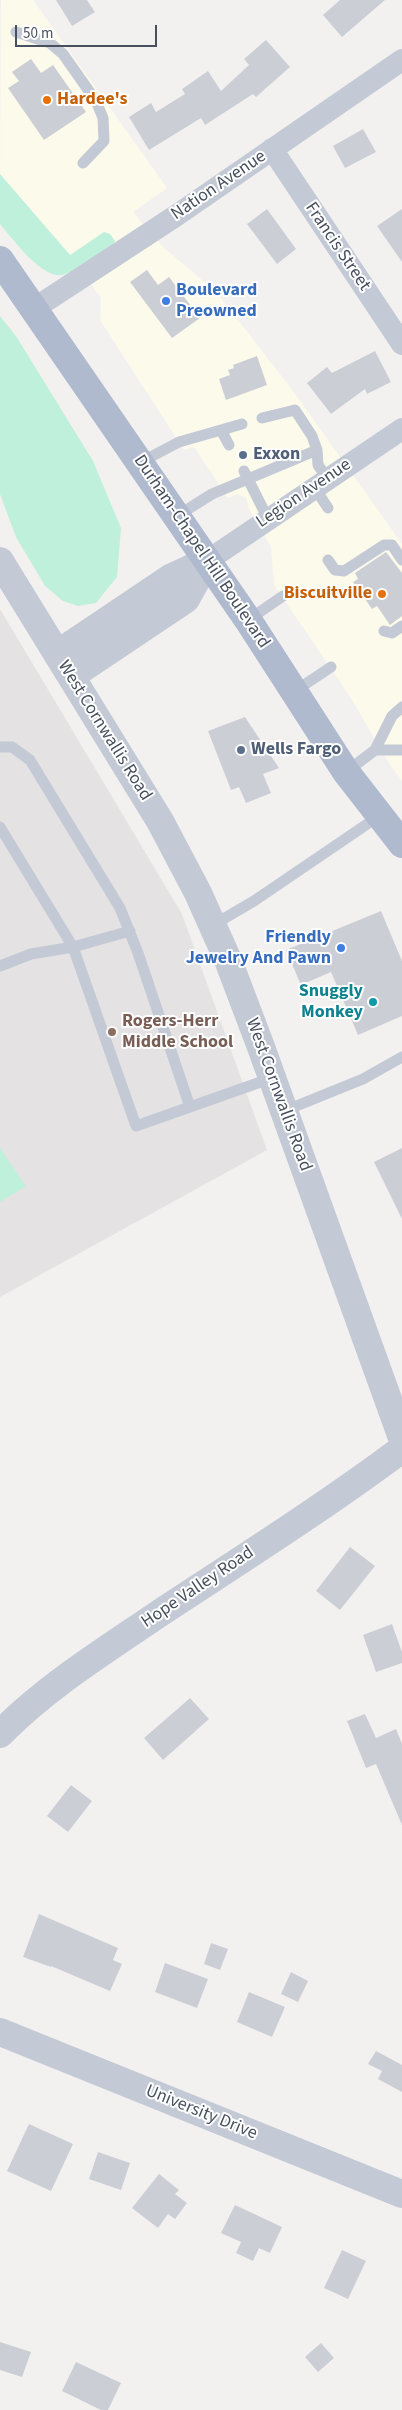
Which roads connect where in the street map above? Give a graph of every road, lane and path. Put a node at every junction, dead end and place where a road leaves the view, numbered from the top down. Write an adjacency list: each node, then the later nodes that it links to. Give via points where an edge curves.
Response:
1 (16, 32): 4 (lane, via 50,43 63,54 96,101 103,118 104,141)
2 (402, 60): 3 (street, Nation Avenue)
3 (272, 150): 6 (street, Nation Avenue); 7 (street, Francis Street)
4 (83, 163)
5 (0, 260): 6 (main road, Durham-Chapel Hill Boulevard)
6 (35, 308): 14 (main road, Durham-Chapel Hill Boulevard)
7 (402, 344)
8 (262, 418): 13 (lane, via 295,410)
9 (242, 424): 11 (lane)
10 (402, 429): 16 (street, Legion Avenue)
11 (221, 430): 12 (lane); 14 (lane, via 179,442)
12 (229, 445)
13 (317, 450): 15 (lane); 16 (lane)
14 (139, 463): 18 (main road, Durham-Chapel Hill Boulevard)
15 (246, 475): 18 (lane); 19 (lane)
16 (320, 483): 17 (lane); 19 (street, Legion Avenue)
17 (328, 508)
18 (177, 516): 23 (main road, Durham-Chapel Hill Boulevard)
19 (268, 519): 23 (street, Legion Avenue)
20 (328, 560): 21 (lane, via 335,570 344,571 384,544 392,545)
21 (402, 560)
22 (0, 561): 28 (street, West Cornwallis Road)
23 (208, 561): 25 (main road, Durham-Chapel Hill Boulevard); 28 (street, Legion Avenue, via 186,599)
24 (283, 596): 25 (lane)
25 (248, 620): 30 (main road, Durham-Chapel Hill Boulevard)
26 (402, 626): 27 (lane, via 392,633)
27 (384, 631)
28 (64, 665): 39 (street, West Cornwallis Road, via 160,821)
29 (331, 667): 30 (lane)
30 (295, 691): 35 (main road, Durham-Chapel Hill Boulevard)
31 (402, 707): 33 (lane, via 392,716)
32 (0, 747): 40 (lane, via 12,747 30,760 120,908)
33 (375, 750): 34 (lane); 35 (lane)
34 (402, 750)
35 (346, 772): 36 (main road, Durham-Chapel Hill Boulevard)
36 (379, 816): 38 (main road, Durham-Chapel Hill Boulevard); 39 (lane)
37 (0, 827): 41 (lane)
38 (400, 838)
39 (213, 926): 44 (street, West Cornwallis Road)
40 (130, 931): 41 (lane); 45 (lane)
41 (73, 947): 42 (lane, via 30,954); 45 (lane, via 136,1126)
42 (0, 966)
43 (402, 1057): 46 (lane, via 363,1079)
44 (272, 1078): 45 (lane); 46 (street, West Cornwallis Road)
45 (190, 1107)
46 (284, 1111): 47 (street, West Cornwallis Road)
47 (402, 1438)
48 (402, 1449): 49 (street, Hope Valley Road, via 106,1650 38,1699)
49 (0, 1734)
50 (0, 2032): 51 (street, University Drive)
51 (402, 2194)

